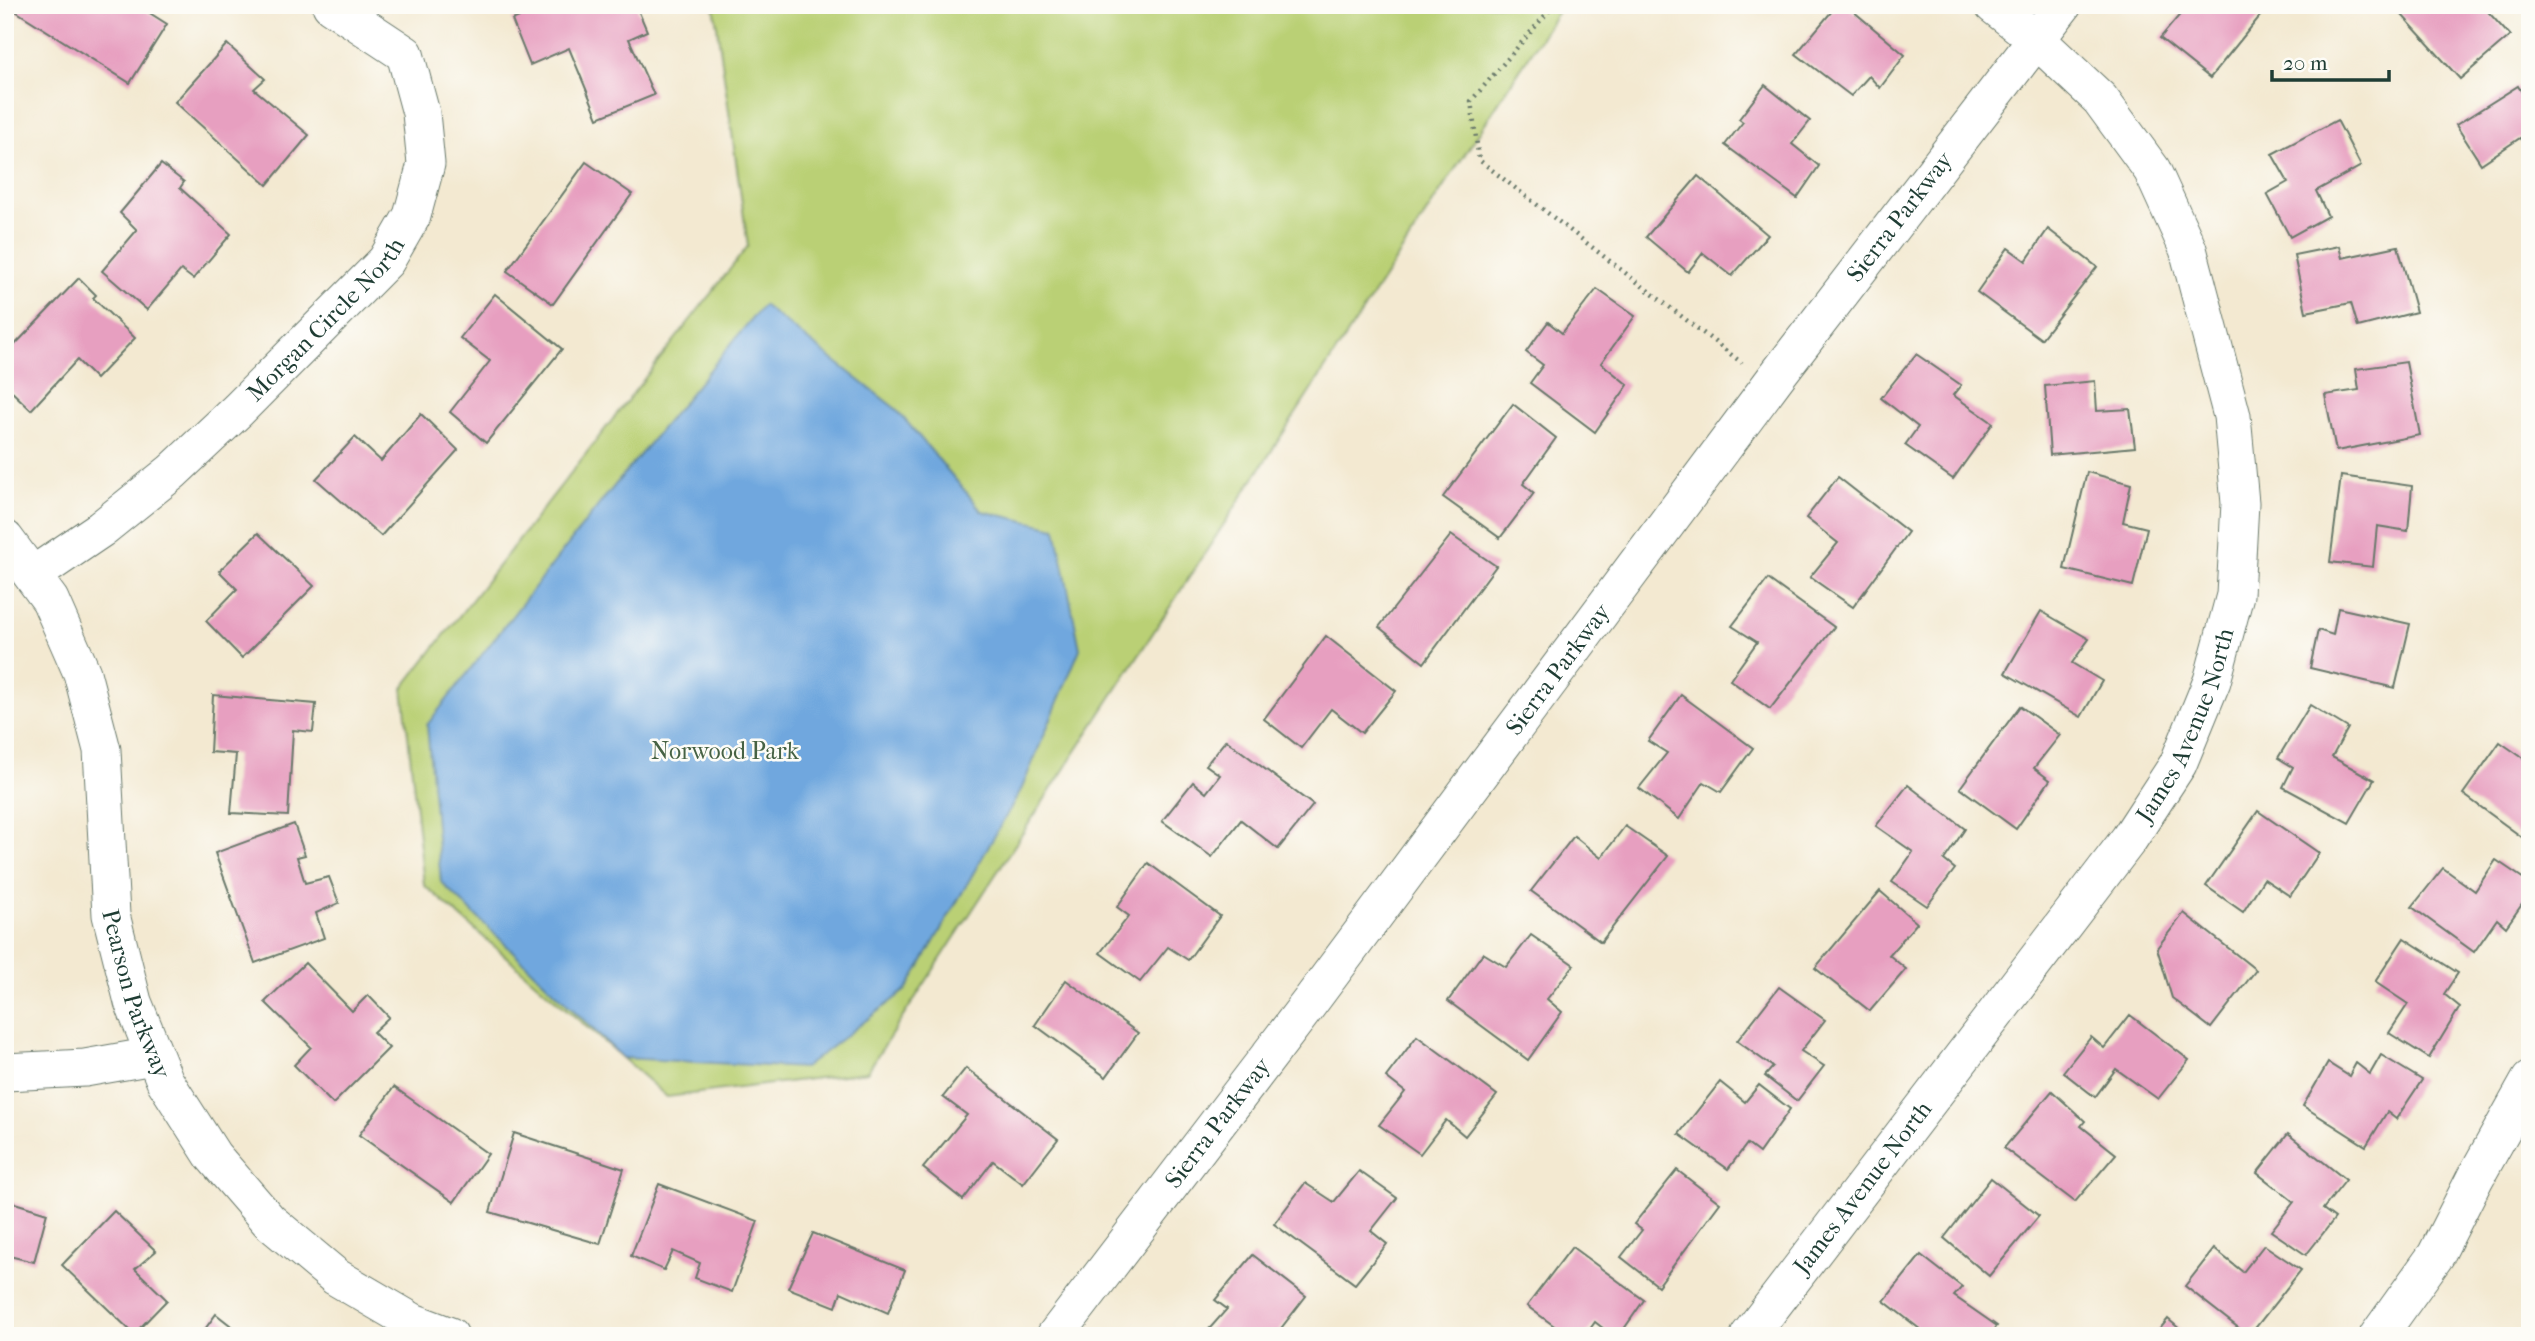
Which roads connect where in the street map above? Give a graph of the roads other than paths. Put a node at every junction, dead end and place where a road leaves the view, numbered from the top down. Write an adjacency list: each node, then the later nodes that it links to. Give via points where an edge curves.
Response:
1 (331, 5): 6 (street, Morgan Circle North, via 405,54 421,113 426,164 412,216 386,261 238,410 172,472)
2 (1993, 5): 4 (street, James Avenue North)
3 (2063, 5): 4 (street, Sierra Parkway)
4 (2036, 39): 11 (street, Sierra Parkway, via 1770,384); 12 (street, James Avenue North, via 2108,109 2152,170 2188,249 2232,416 2239,503 2235,594 2212,681 2178,764 2129,839)
5 (5, 539): 6 (street, Pearson Parkway)
6 (33, 575): 7 (street, Pearson Parkway, via 50,600 86,685 102,750 111,915 133,1002)
7 (153, 1056): 8 (street, via 85,1069); 10 (street, Pearson Parkway, via 213,1156 269,1221 337,1277 413,1322)
8 (5, 1072)
9 (2530, 1080): 13 (street, via 2436,1255)
10 (450, 1336)
11 (1055, 1336)
12 (1749, 1336)
13 (2378, 1336)

